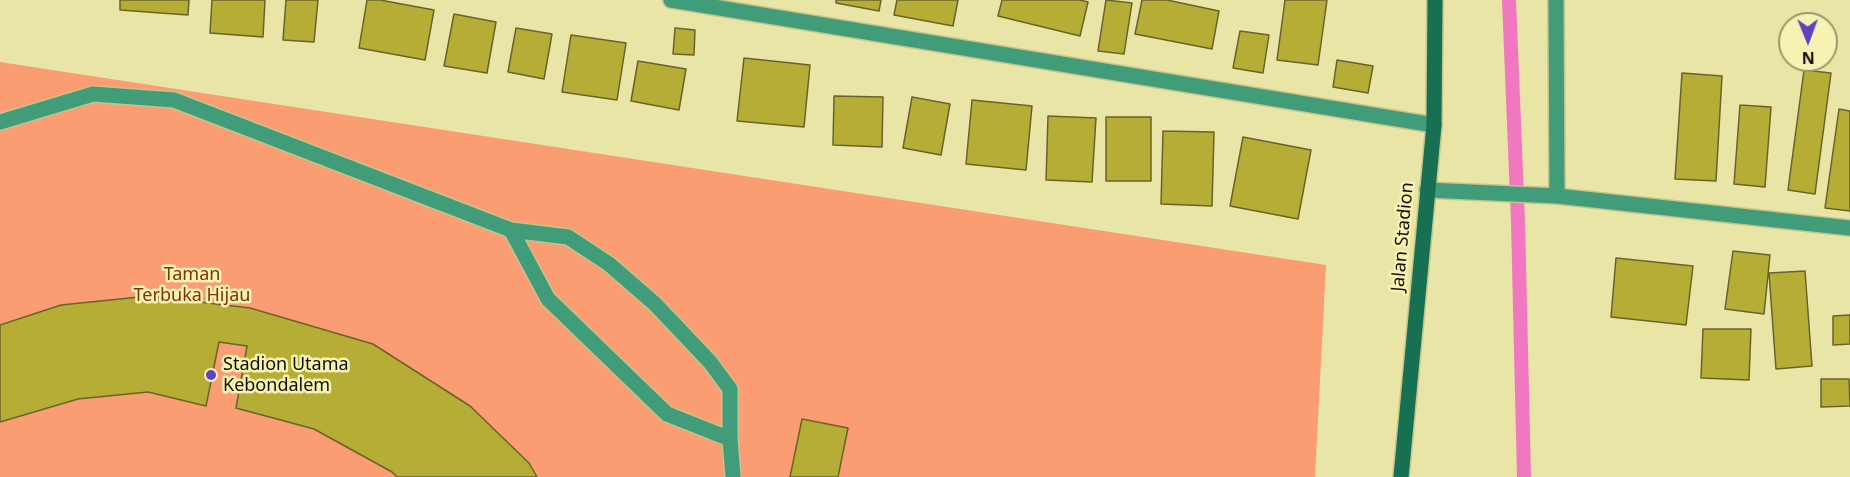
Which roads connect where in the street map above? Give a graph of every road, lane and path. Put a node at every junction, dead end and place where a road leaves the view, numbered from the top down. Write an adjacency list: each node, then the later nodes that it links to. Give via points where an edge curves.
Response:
1 (671, 0): 5 (street)
2 (1435, 0): 5 (street, Jalan Stadion)
3 (1556, 0): 7 (street)
4 (0, 122): 9 (street, via 93,94 174,100)
5 (1434, 126): 6 (street, Jalan Stadion)
6 (1427, 190): 7 (street); 12 (street, Jalan Stadion)
7 (1557, 196): 8 (street)
8 (1850, 228)
9 (511, 230): 10 (street, via 548,299 667,414); 10 (street, via 568,237 609,264 655,304 730,389)
10 (730, 439): 11 (street)
11 (733, 477)
12 (1401, 477)

